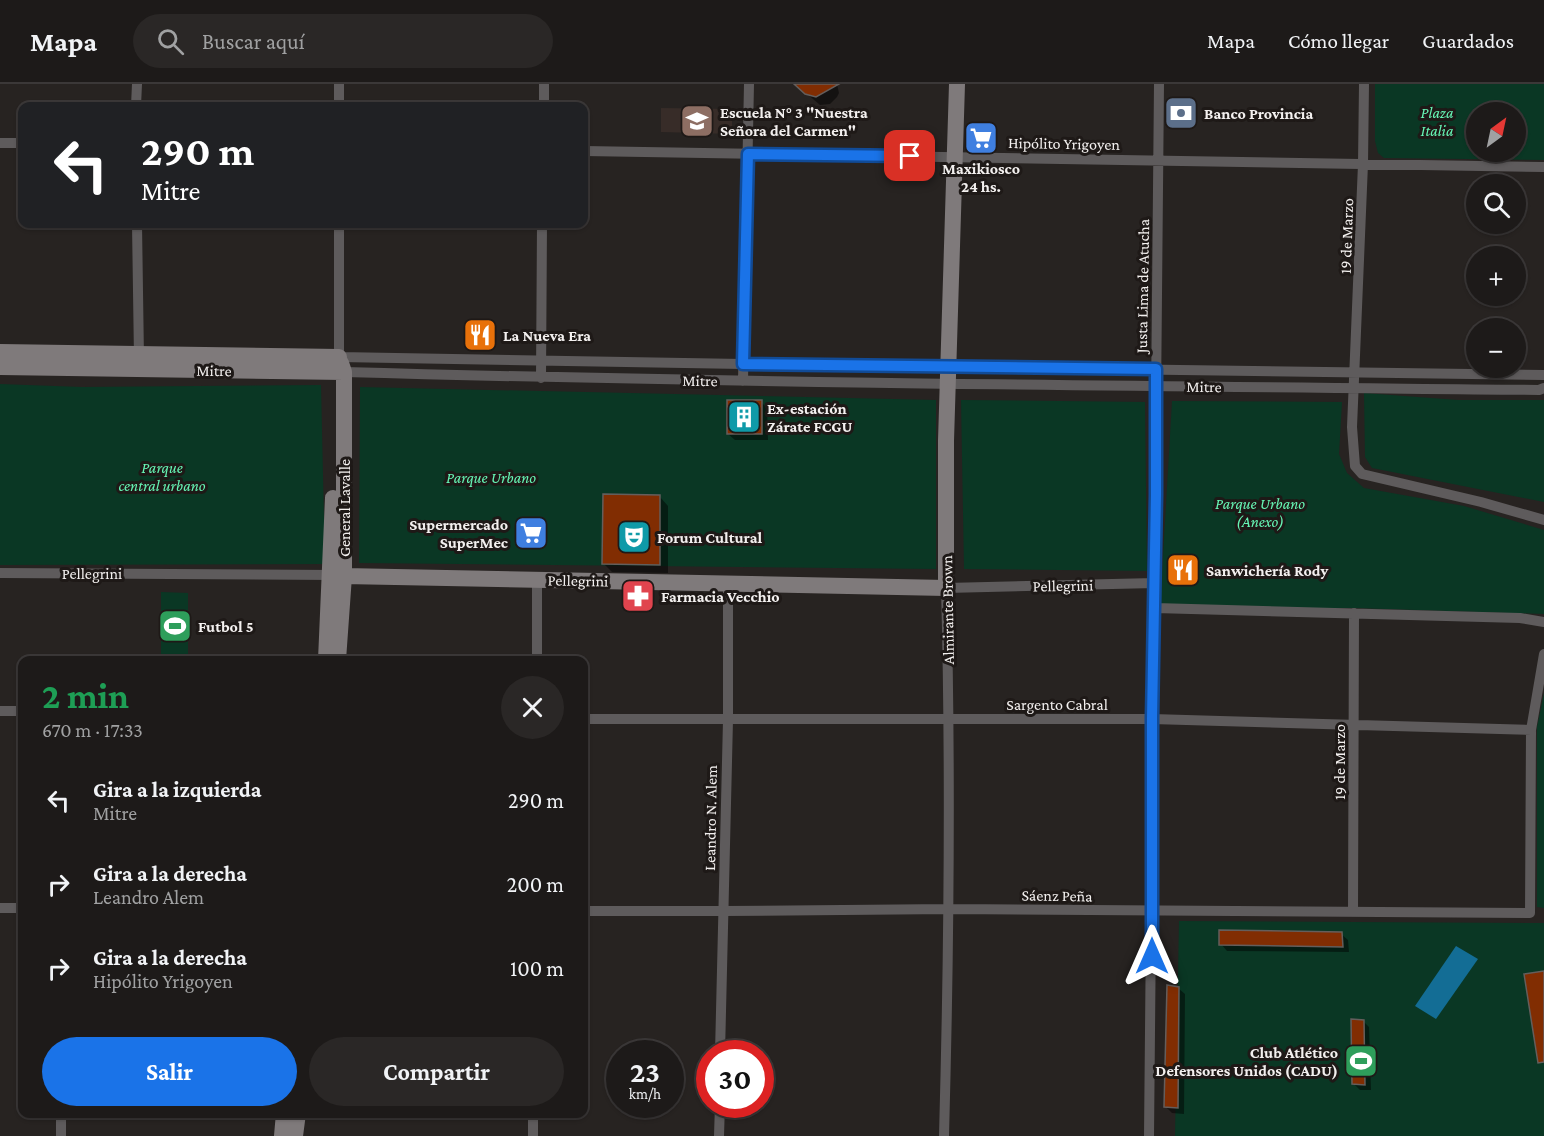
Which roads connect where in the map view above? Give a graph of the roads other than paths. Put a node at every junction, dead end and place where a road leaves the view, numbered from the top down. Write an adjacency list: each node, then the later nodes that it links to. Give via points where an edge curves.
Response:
1 (137, 84): 8 (street)
2 (339, 84): 9 (street)
3 (544, 84): 10 (street)
4 (749, 84): 14 (street)
5 (957, 84): 15 (street, Almirante Brown)
6 (1159, 84): 16 (street, Justa Lima de Atucha)
7 (1364, 84): 17 (street, 19 de Marzo)
8 (136, 102)
9 (339, 102)
10 (544, 102)
11 (0, 143): 12 (street)
12 (18, 143)
13 (588, 151): 14 (street, Hipólito Yrigoyen)
14 (748, 154): 15 (street, Hipólito Yrigoyen); 25 (street)
15 (956, 157): 16 (street, Hipólito Yrigoyen); 31 (street, Almirante Brown)
16 (1158, 159): 17 (street, Hipólito Yrigoyen); 28 (street, Justa Lima de Atucha)
17 (1364, 164): 18 (street, Hipólito Yrigoyen); 29 (street, 19 de Marzo)
18 (1544, 167)
19 (137, 228): 24 (street)
20 (339, 228): 27 (street, General Lavalle)
21 (542, 228): 23 (street)
22 (0, 352): 24 (street, Mitre)
23 (541, 361): 25 (street, Mitre); 27 (street, Mitre); 32 (street)
24 (138, 362): 26 (street, Mitre); 27 (street, Mitre)
25 (743, 364): 31 (street, Mitre); 33 (street)
26 (0, 367)
27 (339, 367): 32 (street, Mitre); 39 (street, General Lavalle)
28 (1156, 369): 29 (street, Mitre); 31 (street, Mitre); 34 (street, Justa Lima de Atucha)
29 (1356, 372): 30 (street, Mitre); 35 (street, 19 de Marzo)
30 (1544, 375)
31 (948, 376): 33 (street, Mitre); 34 (street, Mitre); 43 (street, Almirante Brown)
32 (541, 378): 33 (street, Mitre)
33 (743, 381)
34 (1156, 386): 35 (street, Mitre); 41 (street, Justa Lima de Atucha)
35 (1355, 388): 36 (street, Mitre); 37 (street, 19 de Marzo, via 1353,456 1362,474)
36 (1544, 388)
37 (1544, 520)
38 (0, 573): 39 (street, Pellegrini)
39 (337, 575): 40 (street, Pellegrini); 48 (street, General Lavalle); 49 (street, General Lavalle)
40 (537, 579): 42 (street, Pellegrini); 50 (street)
41 (1155, 583): 43 (street, Pellegrini); 44 (street, Justa Lima de Atucha)
42 (728, 584): 43 (street, Pellegrini); 56 (street, Leandro N. Alem)
43 (946, 588): 55 (street, Almirante Brown)
44 (1155, 608): 45 (street); 54 (street, Justa Lima de Atucha)
45 (1353, 613): 46 (street); 57 (street, 19 de Marzo)
46 (1544, 622)
47 (1544, 654): 58 (street)
48 (327, 656)
49 (338, 656)
50 (537, 656)
51 (0, 711): 52 (street)
52 (18, 711)
53 (588, 718): 56 (street, Sargento Cabral)
54 (1152, 718): 55 (street, Sargento Cabral); 57 (street, Sargento Cabral); 63 (street, Justa Lima de Atucha)
55 (950, 719): 56 (street, Sargento Cabral); 61 (street, Almirante Brown)
56 (728, 720): 65 (street, Leandro N. Alem)
57 (1354, 724): 58 (street, Sargento Cabral); 64 (street, 19 de Marzo)
58 (1532, 730): 64 (street, Sáenz Peña, via 1530,913)
59 (0, 908): 60 (street)
60 (18, 908)
61 (950, 909): 63 (street, Sáenz Peña); 65 (street, Sáenz Peña); 77 (street, Almirante Brown)
62 (588, 910): 65 (street, Sáenz Peña)
63 (1152, 910): 64 (street, Sáenz Peña); 78 (street, Justa Lima de Atucha)
64 (1353, 911)
65 (723, 912): 66 (street, Leandro N. Alem)
66 (720, 1040)
67 (61, 1118): 72 (street)
68 (284, 1118): 73 (street)
69 (297, 1118): 74 (street)
70 (533, 1118): 75 (street)
71 (720, 1118): 76 (street)
72 (61, 1136)
73 (282, 1136)
74 (295, 1136)
75 (533, 1136)
76 (719, 1136)
77 (944, 1136)
78 (1149, 1136)

